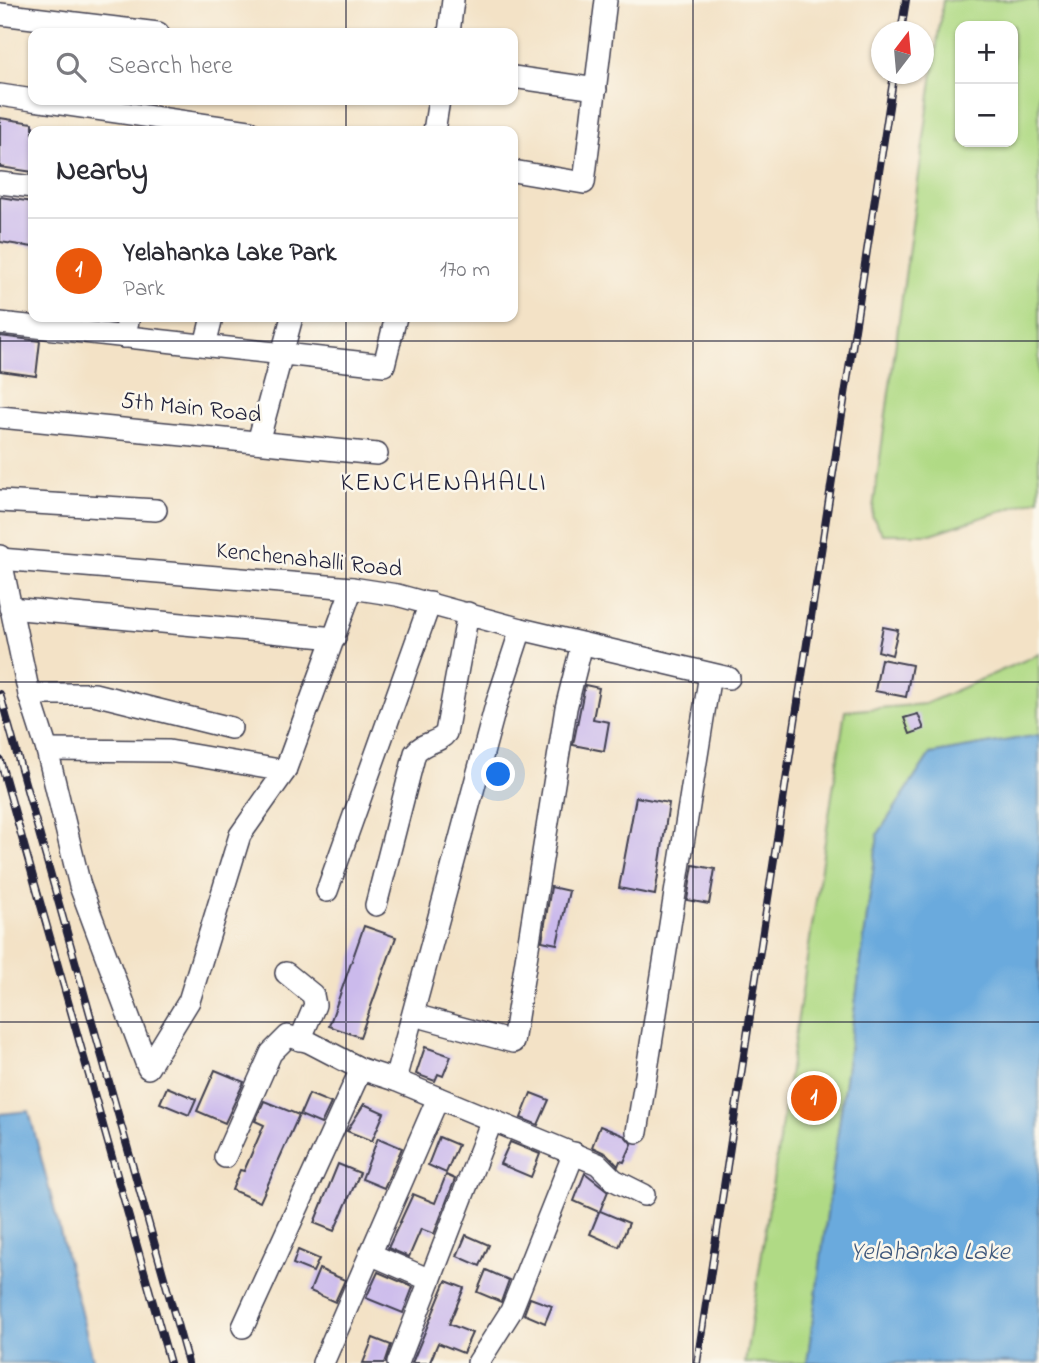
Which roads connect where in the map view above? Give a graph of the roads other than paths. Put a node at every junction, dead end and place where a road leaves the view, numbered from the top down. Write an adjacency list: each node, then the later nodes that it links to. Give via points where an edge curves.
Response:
1 (453, 0): 5 (street)
2 (606, 0): 7 (street)
3 (0, 14): 4 (street)
4 (116, 28)
5 (450, 28)
6 (518, 78): 7 (street)
7 (596, 89): 14 (street, via 584,183)
8 (0, 94): 9 (street)
9 (28, 99)
10 (69, 105): 12 (street)
11 (438, 105): 13 (street)
12 (214, 126)
13 (435, 126)
14 (518, 172)
15 (0, 183): 16 (street)
16 (28, 186)
17 (211, 322): 23 (street)
18 (290, 322): 24 (street)
19 (395, 322): 24 (street, via 384,365)
20 (0, 323): 21 (street)
21 (44, 323): 22 (street)
22 (127, 327): 23 (street)
23 (205, 345): 24 (street)
24 (280, 353): 26 (street)
25 (0, 417): 26 (street, 5th Main Road)
26 (258, 442): 27 (street, 5th Main Road)
27 (377, 454)
28 (0, 501): 29 (street)
29 (156, 510)
30 (0, 558): 31 (street, Kenchenahalli Road); 33 (street)
31 (352, 588): 32 (street, Kenchenahalli Road); 36 (street)
32 (430, 603): 34 (street, Kenchenahalli Road); 42 (street)
33 (10, 608): 36 (street); 38 (street)
34 (468, 614): 35 (street, Kenchenahalli Road); 43 (street, via 446,733 415,753)
35 (521, 629): 37 (street, Kenchenahalli Road); 45 (street, via 496,705)
36 (335, 638): 41 (street)
37 (582, 644): 45 (street, via 566,708 513,1042); 51 (street, Kenchenahalli Road, via 720,676)
38 (29, 694): 39 (street, via 94,694); 40 (street)
39 (232, 728)
40 (47, 750): 41 (street, via 169,751); 41 (street, via 80,886 148,1068 189,1001 240,835)
41 (285, 771)
42 (327, 891)
43 (376, 905)
44 (286, 973): 46 (street, via 313,995 314,1005)
45 (414, 1015): 48 (street)
46 (300, 1040): 47 (street); 53 (street, via 288,1036 271,1053)
47 (361, 1069): 48 (street); 57 (street)
48 (395, 1080): 49 (street)
49 (438, 1098): 50 (street); 55 (street)
50 (492, 1121): 52 (street); 56 (street)
51 (637, 1132)
52 (574, 1153): 54 (street); 60 (street, via 511,1311)
53 (225, 1157)
54 (644, 1195)
55 (370, 1254): 56 (street); 58 (street)
56 (430, 1280): 59 (street)
57 (243, 1327)
58 (323, 1363)
59 (398, 1363)
60 (478, 1363)

